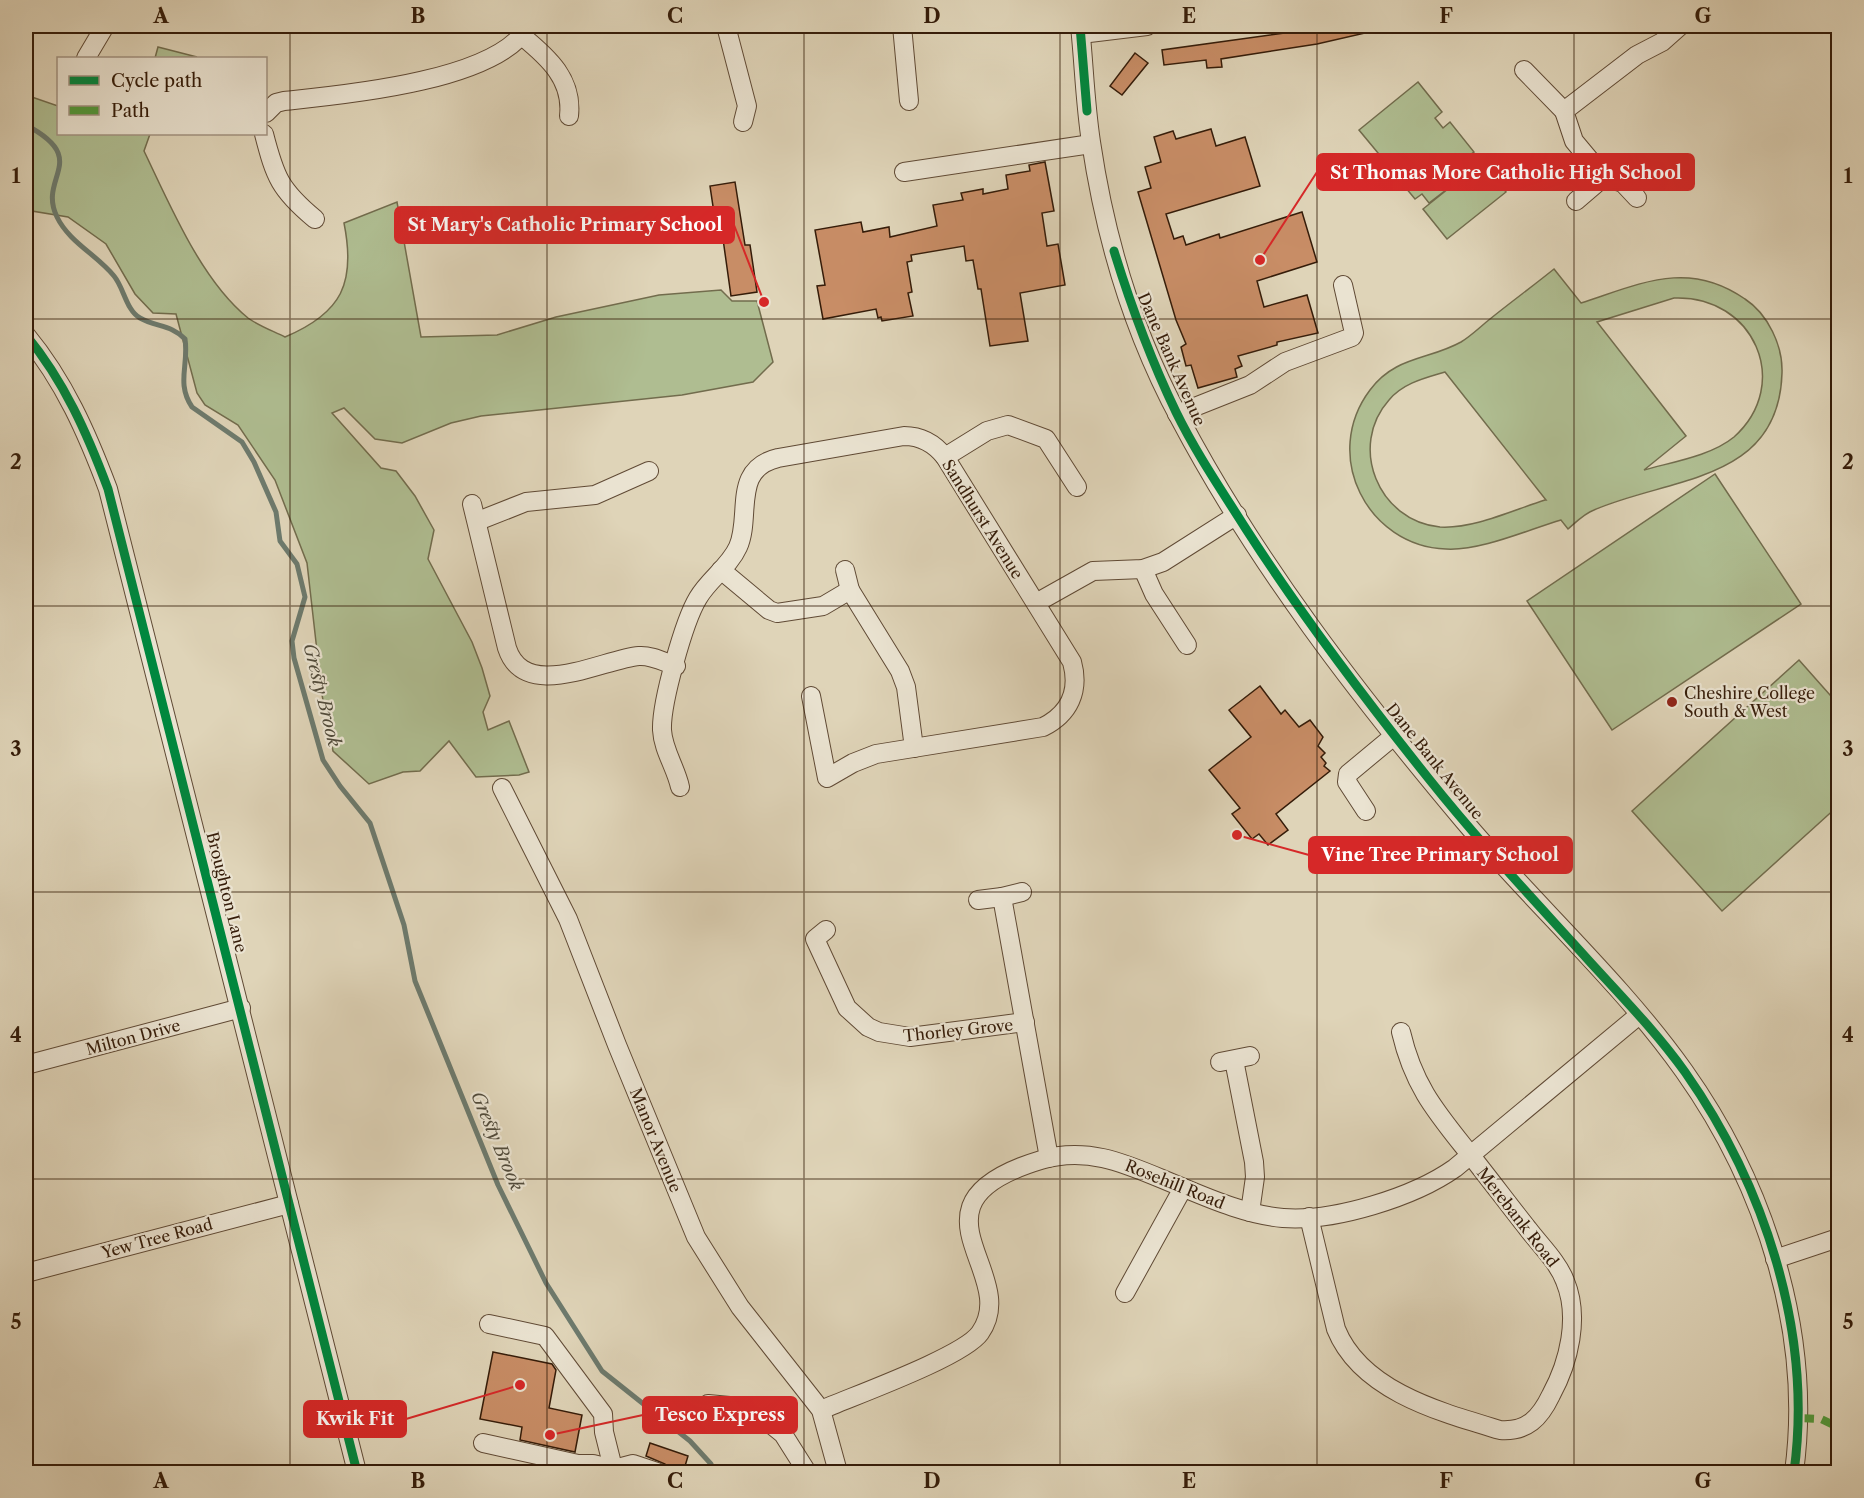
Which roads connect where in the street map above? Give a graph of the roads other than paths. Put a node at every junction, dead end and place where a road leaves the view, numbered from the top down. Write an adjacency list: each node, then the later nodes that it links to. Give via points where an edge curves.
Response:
1 (105, 26): 8 (street)
2 (726, 26): 14 (street, via 747,106)
3 (902, 26): 10 (street)
4 (1148, 26): 6 (street)
5 (1680, 26): 11 (street)
6 (1081, 30): 16 (street, Dane Bank Avenue)
7 (525, 31): 12 (street, via 509,48 440,75 354,93 284,101); 13 (street, via 566,84 571,104)
8 (87, 57)
9 (1524, 70): 11 (street)
10 (909, 101)
11 (1564, 111): 18 (street, via 1574,141)
12 (267, 112)
13 (569, 116)
14 (743, 122)
15 (264, 135): 21 (street, via 277,179)
16 (1091, 144): 17 (street); 24 (street, Dane Bank Avenue, via 1103,211 1127,294)
17 (904, 172)
18 (1604, 177): 19 (street, via 1623,183); 20 (street)
19 (1637, 198)
20 (1576, 201)
21 (315, 219)
22 (1343, 285): 24 (street, via 1352,336 1285,362 1250,385)
23 (26, 335): 46 (street, Broughton Lane, via 73,405 108,489)
24 (1177, 414): 28 (street, Dane Bank Avenue)
25 (945, 457): 27 (street, via 987,431 1008,425 1046,439); 30 (street, Sandhurst Avenue, via 931,443 913,436 771,460 758,468 750,480 744,496 741,538); 33 (street, Sandhurst Avenue)
26 (649, 471): 35 (street, via 595,495 526,502 475,513 507,648 514,662 549,676 639,656)
27 (1077, 487)
28 (1237, 515): 29 (street, via 1163,562); 37 (street, Dane Bank Avenue, via 1295,601)
29 (1143, 569): 33 (street, via 1093,571); 34 (street, via 1154,594)
30 (722, 570): 32 (street, via 777,613 823,606); 35 (street, Sandhurst Avenue, via 695,604)
31 (845, 570): 32 (street)
32 (850, 590): 38 (street, via 900,671 906,687)
33 (1036, 603): 38 (street, Sandhurst Avenue, via 1072,662 1075,674 1072,699 1060,717 1043,728)
34 (1187, 645)
35 (676, 666): 39 (street, Sandhurst Avenue, via 662,730)
36 (811, 696): 38 (street, Sandhurst Avenue, via 826,778 865,757)
37 (1395, 735): 41 (street, via 1348,774 1347,782); 47 (street, Dane Bank Avenue, via 1482,842)
38 (914, 748)
39 (681, 787)
40 (502, 788): 64 (street, Manor Avenue, via 568,919 696,1237 740,1307)
41 (1366, 811)
42 (1022, 892): 43 (street)
43 (1002, 897): 44 (street); 48 (street)
44 (978, 900)
45 (814, 937): 48 (street, Thorley Grove, via 847,1008 879,1032 910,1037)
46 (241, 1008): 51 (street, Milton Drive); 55 (street, Broughton Lane)
47 (1639, 1015): 52 (street, Rosehill Road); 59 (street, Dane Bank Avenue, via 1685,1072 1718,1124 1745,1178)
48 (1024, 1022): 53 (street)
49 (1402, 1032): 52 (street, Merebank Road, via 1423,1093)
50 (1235, 1059): 56 (street, via 1254,1162)
51 (26, 1065)
52 (1471, 1156): 57 (street, Rosehill Road, via 1409,1194); 57 (street, Merebank Road, via 1560,1271 1570,1300 1569,1344 1560,1379 1543,1412 1518,1429 1500,1430 1459,1417 1392,1389 1360,1368 1336,1329)
53 (1049, 1158): 54 (street, Rosehill Road, via 1066,1154 1111,1159); 64 (street, Rosehill Road, via 999,1177 983,1189 970,1211 969,1230 989,1301 984,1327 973,1341)
54 (1183, 1188): 56 (street, Rosehill Road); 61 (street)
55 (290, 1204): 60 (street, Yew Tree Road); 67 (street, Broughton Lane)
56 (1250, 1212): 57 (street, Rosehill Road, via 1282,1218)
57 (1309, 1217)
58 (1839, 1238): 59 (street)
59 (1775, 1259): 71 (street, Dane Bank Avenue, via 1785,1293 1798,1372)
60 (26, 1273)
61 (1135, 1286)
62 (489, 1324): 66 (street, via 545,1336 603,1414)
63 (708, 1404): 69 (street, via 751,1408 783,1434)
64 (821, 1410): 70 (street, Manor Avenue)
65 (483, 1443): 66 (street)
66 (614, 1471): 68 (street, via 633,1464)
67 (357, 1473)
68 (657, 1473)
69 (807, 1473)
70 (838, 1473)
71 (1794, 1473)

